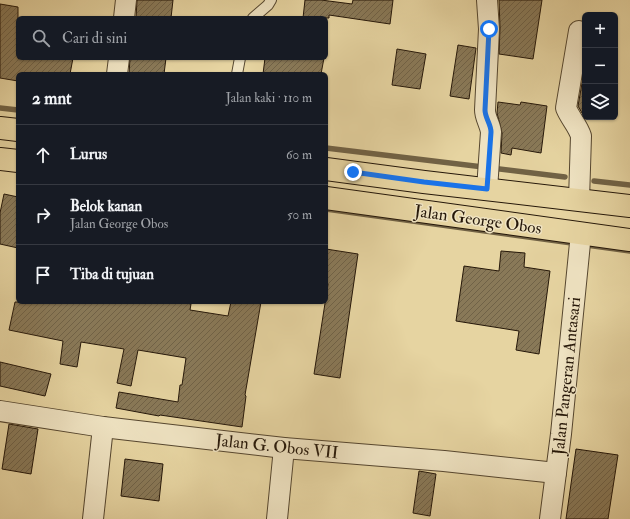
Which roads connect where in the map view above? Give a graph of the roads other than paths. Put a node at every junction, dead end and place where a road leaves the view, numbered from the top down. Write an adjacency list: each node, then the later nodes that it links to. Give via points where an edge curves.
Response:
1 (126, 0): 4 (street)
2 (271, 0): 5 (lane)
3 (487, 0): 17 (street, via 489,29 485,110 491,132)
4 (124, 16)
5 (255, 16)
6 (579, 31): 19 (street, via 566,108 581,136)
7 (119, 60): 9 (street)
8 (240, 60): 10 (lane)
9 (117, 72)
10 (237, 72)
11 (0, 128): 12 (main road)
12 (16, 130)
13 (0, 159): 14 (main road)
14 (16, 161)
15 (328, 169): 16 (main road, Jalan George Obos)
16 (353, 172): 17 (main road, Jalan George Obos); 20 (main road)
17 (487, 189): 19 (main road, Jalan George Obos)
18 (328, 198): 20 (main road, Jalan George Obos)
19 (579, 200): 21 (main road, Jalan George Obos)
20 (348, 201): 22 (main road, Jalan George Obos)
21 (630, 206)
22 (581, 233): 23 (main road, Jalan George Obos); 27 (street, Jalan Pangeran Antasari)
23 (630, 240)
24 (0, 411): 25 (street, Jalan G. Obos VII)
25 (103, 427): 26 (street, Jalan G. Obos VII); 28 (street)
26 (284, 448): 27 (street, Jalan G. Obos VII); 29 (street)
27 (556, 473): 30 (street, Jalan Pangeran Antasari)
28 (93, 519)
29 (277, 519)
30 (550, 519)

